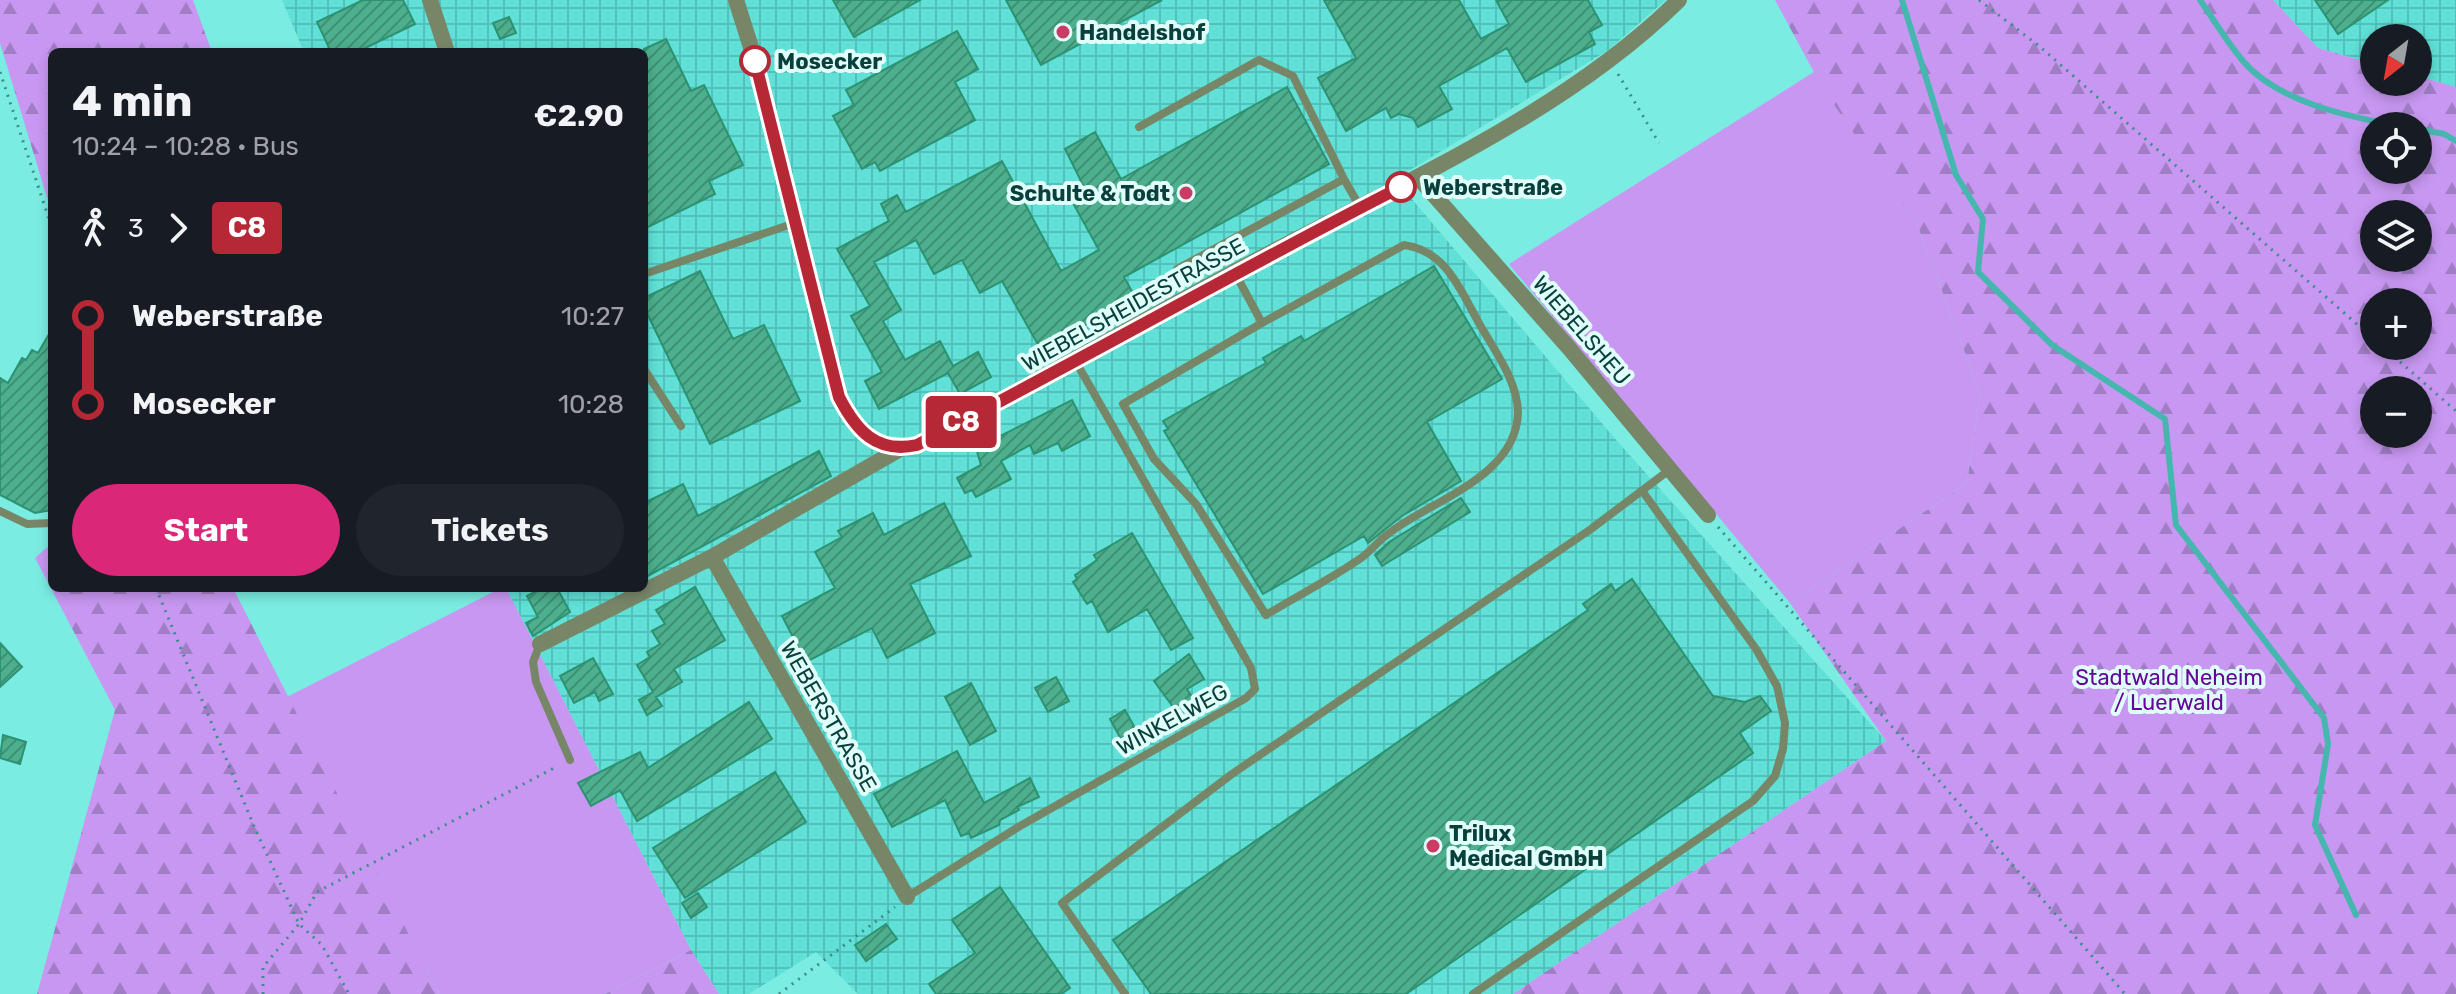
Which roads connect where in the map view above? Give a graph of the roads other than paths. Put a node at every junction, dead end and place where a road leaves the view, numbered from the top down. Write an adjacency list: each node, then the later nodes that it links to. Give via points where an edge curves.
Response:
1 (430, 0): 4 (street)
2 (736, 0): 9 (street)
3 (1679, 0): 6 (street, WIEBELSHEIDESTRASSE, via 1609,60)
4 (446, 48)
5 (1139, 127): 7 (lane, via 1259,60 1293,76)
6 (1418, 177): 8 (street, WIEBELSHEIDESTRASSE); 18 (street, WIEBELSHEU)
7 (1344, 179): 8 (lane); 10 (lane)
8 (1361, 207): 12 (street, WIEBELSHEIDESTRASSE)
9 (795, 223): 11 (lane); 17 (street, via 839,397 855,428 878,444)
10 (1177, 269)
11 (648, 273)
12 (1235, 273): 13 (lane); 14 (street, WIEBELSHEIDESTRASSE)
13 (1262, 323): 13 (lane, via 1123,404 1154,459 1196,504 1266,615 1483,474 1500,457 1518,417 1508,375 1448,267 1420,247 1404,245)
14 (1076, 362): 17 (street, WIEBELSHEIDESTRASSE); 28 (lane, WINKELWEG, via 1251,668 1255,689)
15 (648, 375): 16 (lane)
16 (681, 426)
17 (900, 449): 23 (street, WIEBELSHEIDESTRASSE)
18 (1668, 471): 19 (lane); 21 (street, WIEBELSHEU)
19 (1643, 492): 29 (lane, via 1232,774 1062,903); 30 (lane, via 1777,686 1785,723 1775,776 1753,801)
20 (0, 511): 22 (lane, via 27,524)
21 (1708, 515)
22 (48, 523)
23 (712, 557): 24 (street, WIEBELSHEIDESTRASSE); 28 (street, WEBERSTRASSE)
24 (648, 589)
25 (643, 592): 26 (street, WIEBELSHEIDESTRASSE)
26 (540, 644): 27 (lane, via 533,662 536,682)
27 (570, 760)
28 (907, 897)
29 (1125, 994)
30 (1473, 994)

